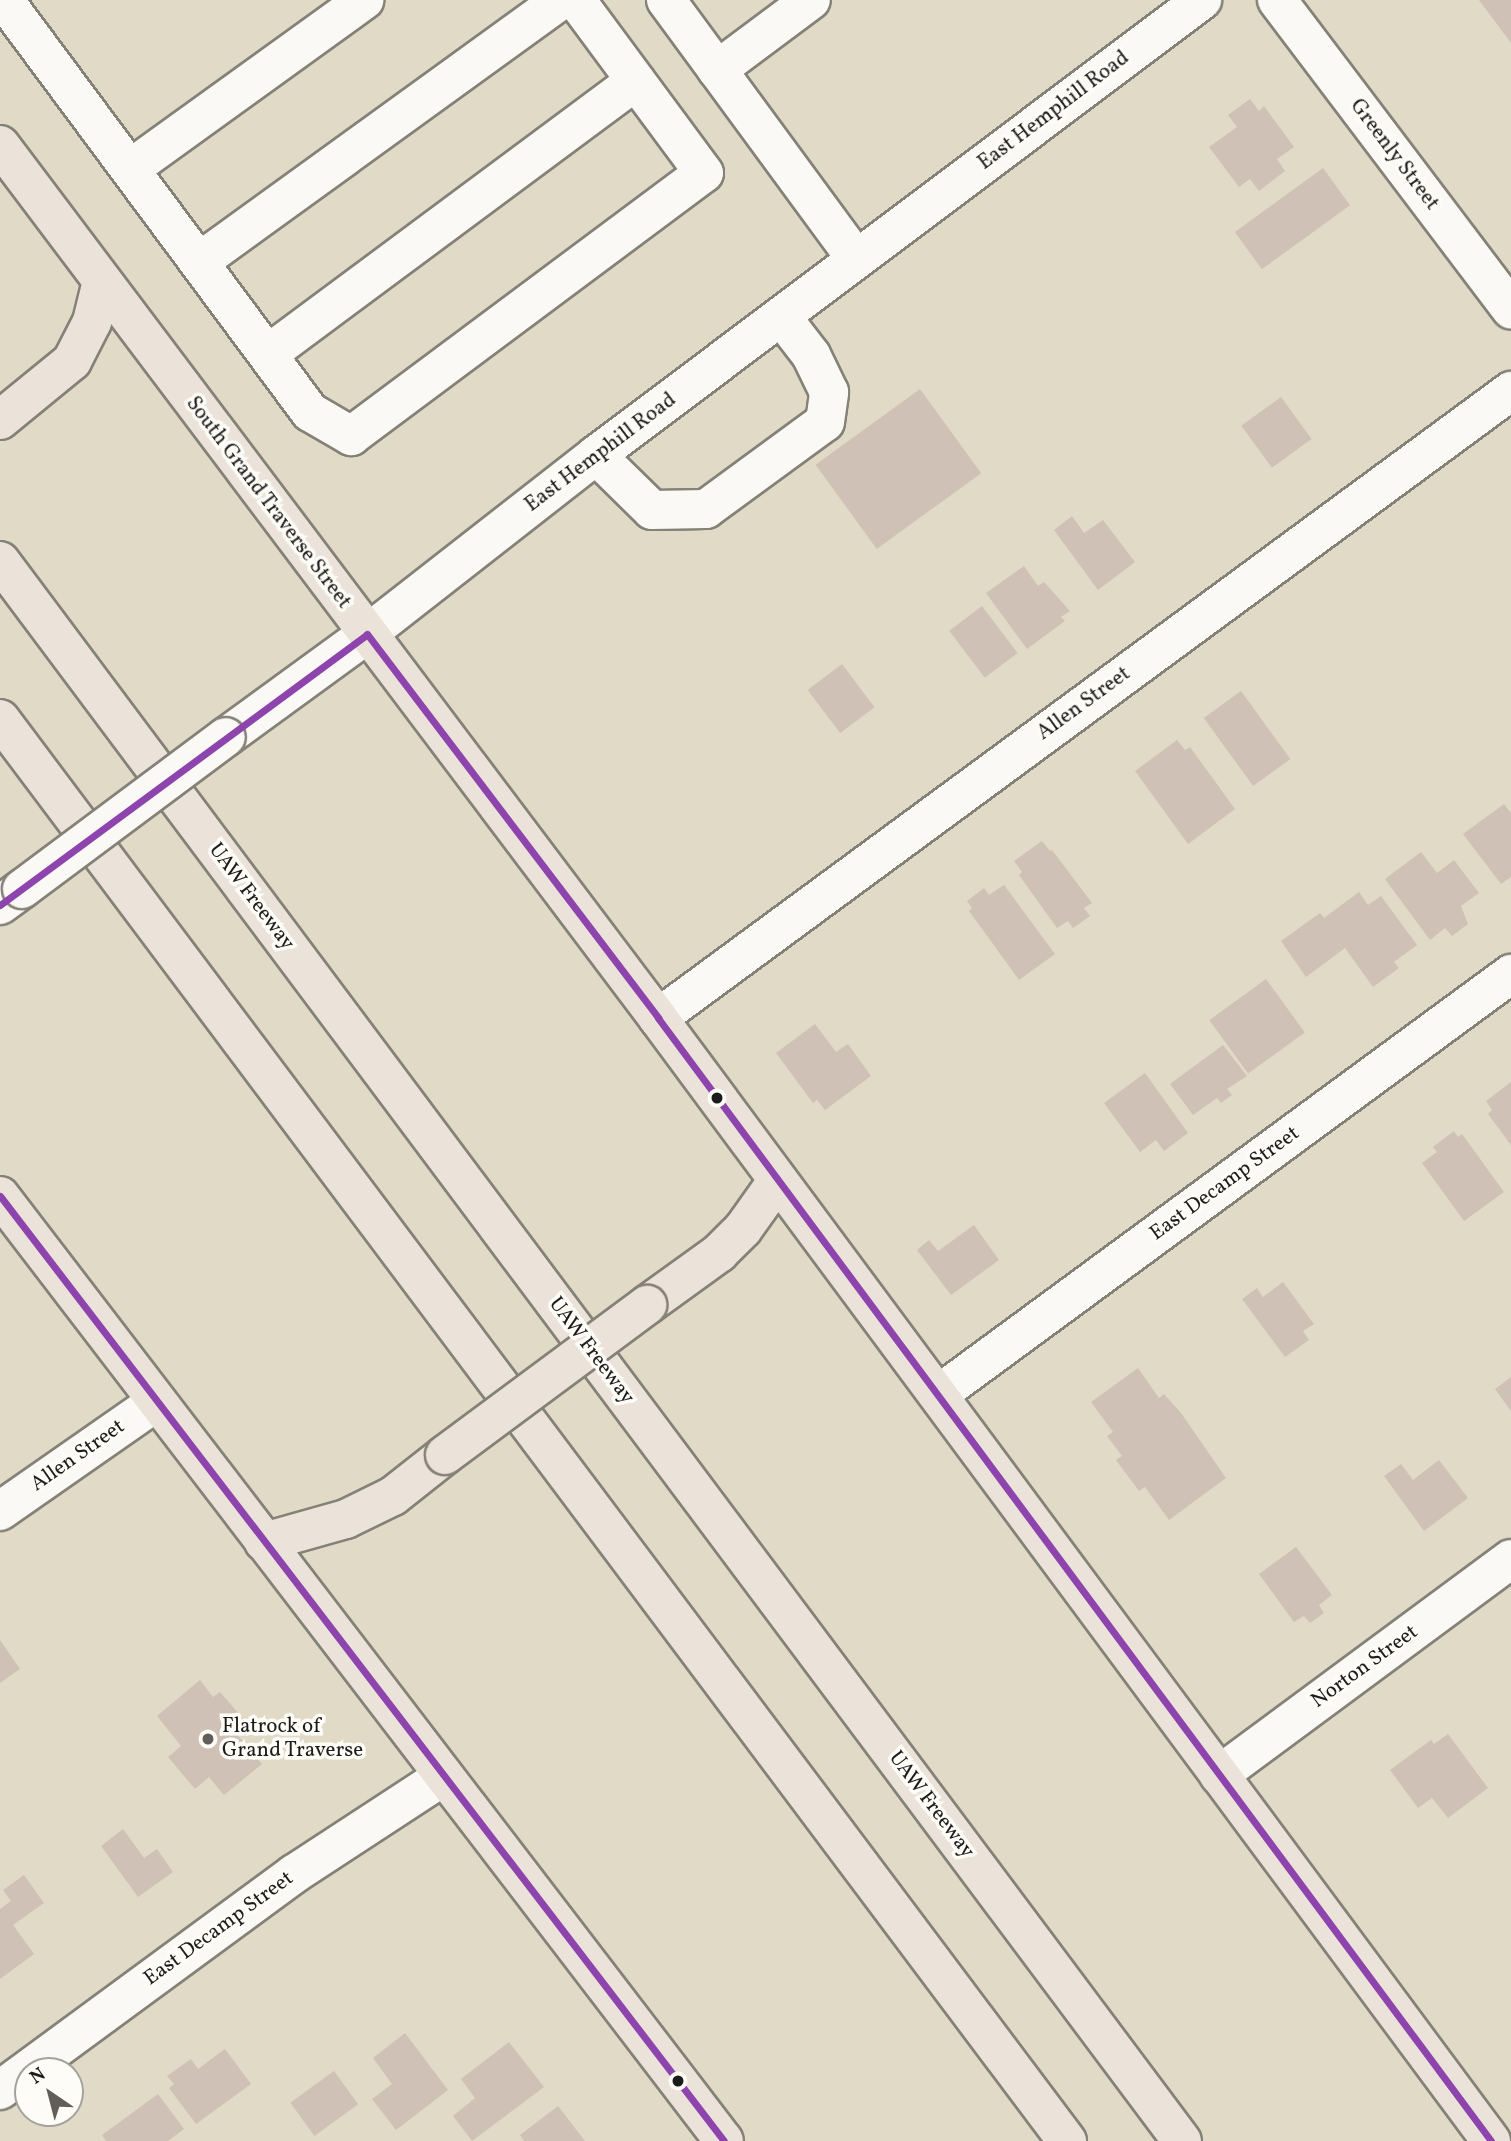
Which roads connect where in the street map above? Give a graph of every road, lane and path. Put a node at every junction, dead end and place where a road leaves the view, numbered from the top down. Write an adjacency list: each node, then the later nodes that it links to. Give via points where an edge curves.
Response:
1 (4, 0): 12 (street)
2 (364, 0): 12 (street)
3 (561, 0): 14 (street)
4 (576, 0): 10 (street)
5 (666, 0): 9 (street)
6 (811, 0): 9 (street)
7 (1202, 0): 13 (street, East Hemphill Road)
8 (1277, 0): 16 (street, Greenly Street)
9 (717, 70): 13 (street)
10 (636, 80): 18 (street); 18 (street, via 704,173 351,436 310,412)
11 (0, 145): 15 (main road, South Grand Traverse Street)
12 (130, 169): 14 (street)
13 (856, 260): 17 (street, East Hemphill Road)
14 (199, 262): 18 (street)
15 (102, 281): 20 (main road, via 92,323 72,361); 23 (main road, South Grand Traverse Street)
16 (1511, 309)
17 (781, 316): 21 (street, East Hemphill Road); 21 (street, via 811,355 829,392 825,422 706,509 652,510)
18 (268, 354)
19 (1511, 391): 27 (street, Allen Street)
20 (8, 414)
21 (596, 455): 23 (street, East Hemphill Road)
22 (0, 561): 40 (main road, UAW Freeway)
23 (367, 634): 25 (street, East Hemphill Road, bridge); 27 (main road, South Grand Traverse Street)
24 (0, 719): 39 (main road)
25 (11, 897)
26 (1511, 974): 30 (street, East Decamp Street)
27 (658, 1018): 28 (main road, South Grand Traverse Street)
28 (778, 1180): 30 (main road, South Grand Traverse Street); 33 (main road, bridge, via 743,1229 719,1253 393,1496 346,1519)
29 (0, 1196): 31 (main road)
30 (939, 1394): 35 (main road, South Grand Traverse Street)
31 (155, 1403): 32 (street, Allen Street); 33 (main road)
32 (0, 1511)
33 (264, 1542): 36 (main road)
34 (1511, 1559): 35 (street, Norton Street)
35 (1219, 1775): 41 (main road, South Grand Traverse Street)
36 (444, 1776): 37 (street, East Decamp Street, via 294,1874); 38 (main road)
37 (0, 2090)
38 (724, 2141)
39 (1067, 2141)
40 (1182, 2141)
41 (1491, 2141)

